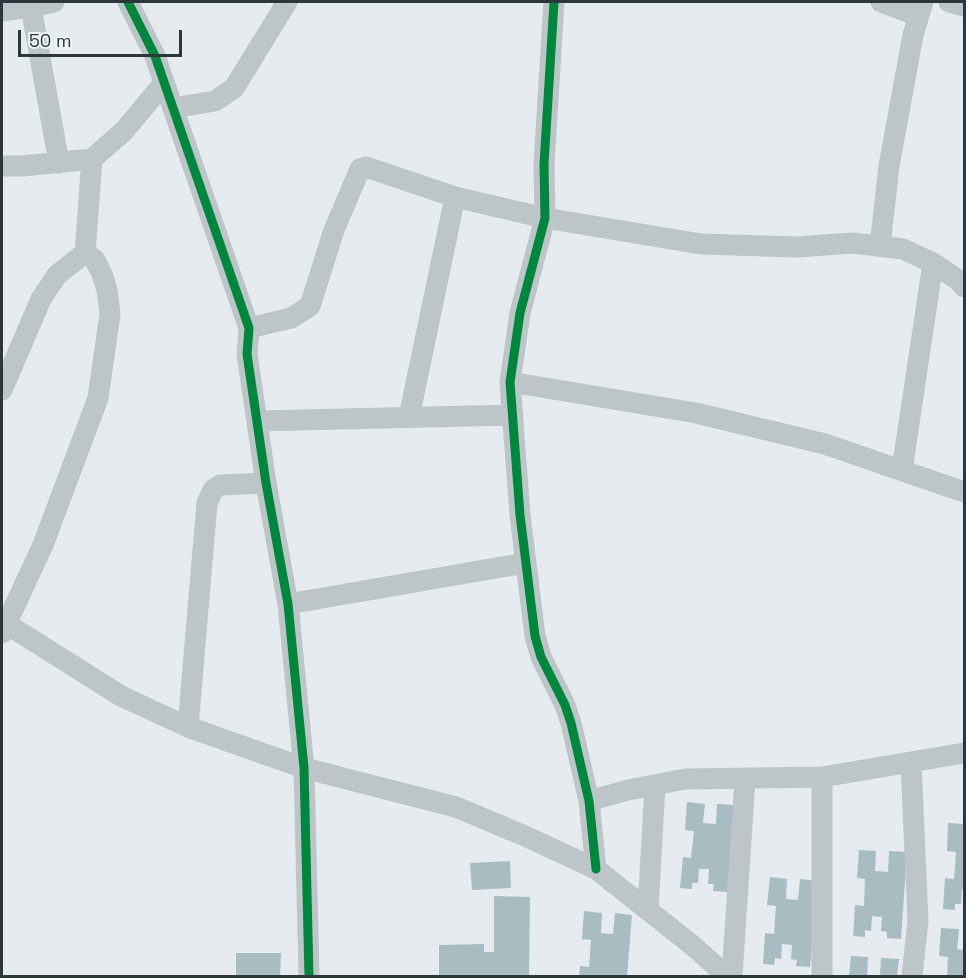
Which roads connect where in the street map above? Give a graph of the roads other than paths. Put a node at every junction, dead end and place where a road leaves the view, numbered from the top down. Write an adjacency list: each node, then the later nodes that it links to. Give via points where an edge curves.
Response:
1 (54, 2): 8 (street)
2 (128, 2): 11 (street)
3 (287, 2): 12 (street, via 234,88 215,101)
4 (554, 2): 17 (street, via 544,164)
5 (881, 2): 9 (street)
6 (949, 2): 7 (street)
7 (964, 6)
8 (31, 7): 10 (street); 14 (street)
9 (921, 9): 18 (street, via 889,166)
10 (2, 11)
11 (164, 83): 12 (street); 13 (street, via 124,130)
12 (173, 108): 22 (street)
13 (92, 159): 14 (street); 19 (street)
14 (59, 163): 15 (street)
15 (2, 166)
16 (455, 197): 17 (street); 22 (street, via 363,167 334,230 310,306 291,318); 26 (street)
17 (545, 218): 18 (street, via 701,244); 23 (street, via 520,314)
18 (880, 246): 20 (street, via 903,249)
19 (86, 253): 24 (street, via 57,275 41,299); 33 (street, via 102,274 110,314 98,398 43,545)
20 (933, 263): 21 (street); 28 (street)
21 (964, 287)
22 (249, 328): 27 (street, via 247,354)
23 (510, 382): 25 (street); 28 (street, via 696,413 825,444)
24 (2, 390)
25 (513, 415): 26 (street); 31 (street)
26 (409, 417): 27 (street)
27 (257, 421): 29 (street)
28 (902, 470): 30 (street)
29 (266, 483): 32 (street); 34 (street, via 220,485 207,503)
30 (964, 492)
31 (525, 563): 32 (street); 41 (street, via 534,636 565,705)
32 (288, 604): 37 (street)
33 (3, 626): 34 (street, via 122,696)
34 (188, 727): 37 (street)
35 (964, 753): 36 (street)
36 (911, 763): 38 (street); 48 (street, via 918,921)
37 (304, 768): 42 (street, via 456,807); 44 (street)
38 (822, 777): 39 (street); 47 (street)
39 (745, 780): 40 (street, via 685,779); 46 (street)
40 (655, 785): 41 (street); 43 (street)
41 (589, 801): 42 (street)
42 (596, 869): 43 (street)
43 (648, 910): 45 (street)
44 (309, 976)
45 (727, 976)
46 (732, 976)
47 (822, 976)
48 (912, 976)

